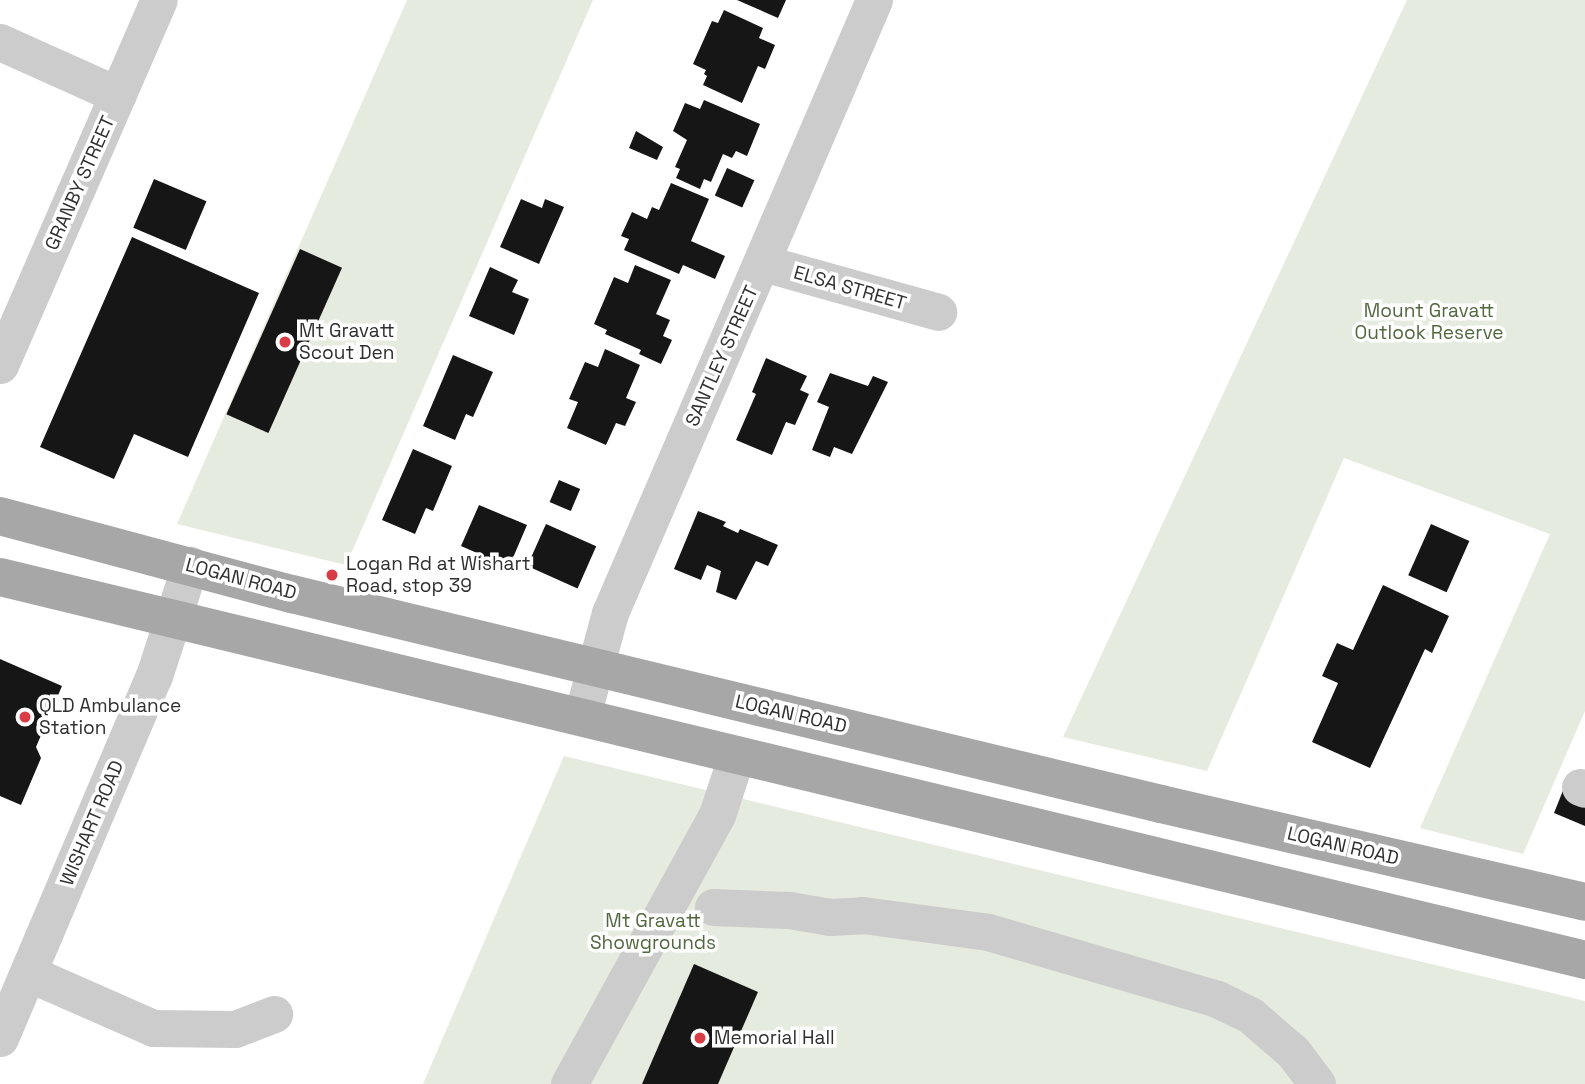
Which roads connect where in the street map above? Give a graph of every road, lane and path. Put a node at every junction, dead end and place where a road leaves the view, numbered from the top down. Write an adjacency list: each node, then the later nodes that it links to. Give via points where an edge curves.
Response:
1 (159, 0): 4 (street, GRANBY STREET)
2 (874, 0): 5 (street, SANTLEY STREET)
3 (0, 43): 4 (street)
4 (118, 95): 7 (street, GRANBY STREET)
5 (763, 263): 6 (street, ELSA STREET); 12 (street, SANTLEY STREET, via 610,613)
6 (938, 312)
7 (0, 366)
8 (0, 516): 9 (main road, LOGAN ROAD)
9 (190, 565): 11 (street, WISHART ROAD); 12 (main road, LOGAN ROAD)
10 (0, 577): 11 (main road)
11 (173, 618): 13 (main road); 18 (street, WISHART ROAD, via 137,719)
12 (593, 667): 13 (street, SANTLEY STREET); 15 (main road, LOGAN ROAD)
13 (582, 716): 14 (main road)
14 (737, 754): 17 (main road); 21 (street, via 717,816)
15 (1585, 902)
16 (713, 907): 22 (street, via 875,916 988,932 1217,999 1250,1015 1293,1052)
17 (1585, 960)
18 (28, 973): 19 (street, via 153,1028 235,1029); 20 (street, WISHART ROAD)
19 (274, 1014)
20 (0, 1038)
21 (569, 1084)
22 (1317, 1084)

